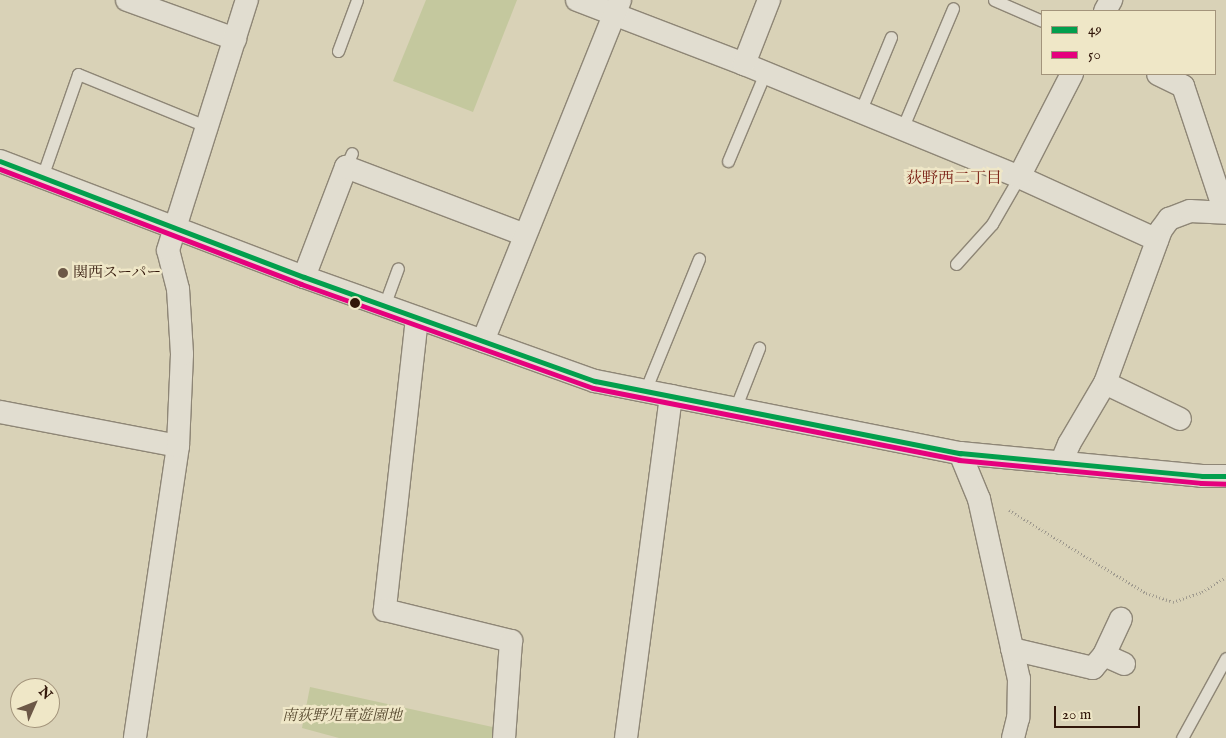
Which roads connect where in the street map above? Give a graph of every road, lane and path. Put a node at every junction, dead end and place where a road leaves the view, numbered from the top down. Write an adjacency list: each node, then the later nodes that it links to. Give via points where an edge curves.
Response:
1 (127, 0): 11 (street)
2 (247, 0): 11 (street)
3 (357, 0): 12 (lane)
4 (577, 0): 7 (street)
5 (768, 0): 13 (street)
6 (994, 0): 9 (lane)
7 (617, 7): 13 (street); 26 (street)
8 (953, 8): 19 (lane)
9 (1041, 20)
10 (890, 37): 17 (lane)
11 (235, 39): 18 (street)
12 (338, 51)
13 (744, 64): 14 (street)
14 (765, 74): 17 (street); 21 (lane)
15 (1071, 75): 22 (street)
16 (1160, 75): 24 (street, via 1183,86)
17 (860, 112): 19 (street)
18 (208, 127): 23 (lane, via 78,74); 25 (street)
19 (902, 129): 22 (street)
20 (0, 161): 23 (street)
21 (728, 161)
22 (1019, 177): 27 (street); 29 (lane, via 992,224)
23 (42, 178): 25 (street)
24 (1226, 213): 27 (street, via 1190,211 1169,219)
25 (175, 228): 31 (street); 42 (street, via 168,250 178,289 182,354)
26 (525, 235): 31 (street, via 349,160); 34 (street)
27 (1157, 240): 36 (street)
28 (699, 259): 37 (lane)
29 (956, 264)
30 (398, 268): 32 (lane)
31 (304, 277): 32 (street)
32 (384, 306): 33 (street)
33 (417, 318): 34 (street); 52 (street, via 385,610 511,641)
34 (483, 340): 37 (street, via 595,381)
35 (759, 348): 39 (lane)
36 (1106, 383): 41 (street); 44 (street)
37 (645, 391): 38 (street)
38 (671, 396): 39 (street); 53 (street)
39 (735, 409): 43 (street)
40 (0, 412): 42 (street)
41 (1180, 419)
42 (178, 446): 51 (street)
43 (960, 453): 44 (street); 46 (street)
44 (1061, 463): 45 (street)
45 (1226, 476)
46 (976, 490): 47 (path, via 1146,593 1173,602 1202,592); 49 (street)
47 (1226, 577)
48 (1121, 618): 49 (street, via 1114,659 1093,668)
49 (1012, 649): 54 (street, via 1019,679 1018,718)
50 (1226, 658): 55 (lane)
51 (135, 738)
52 (504, 738)
53 (626, 738)
54 (1013, 738)
55 (1182, 738)

